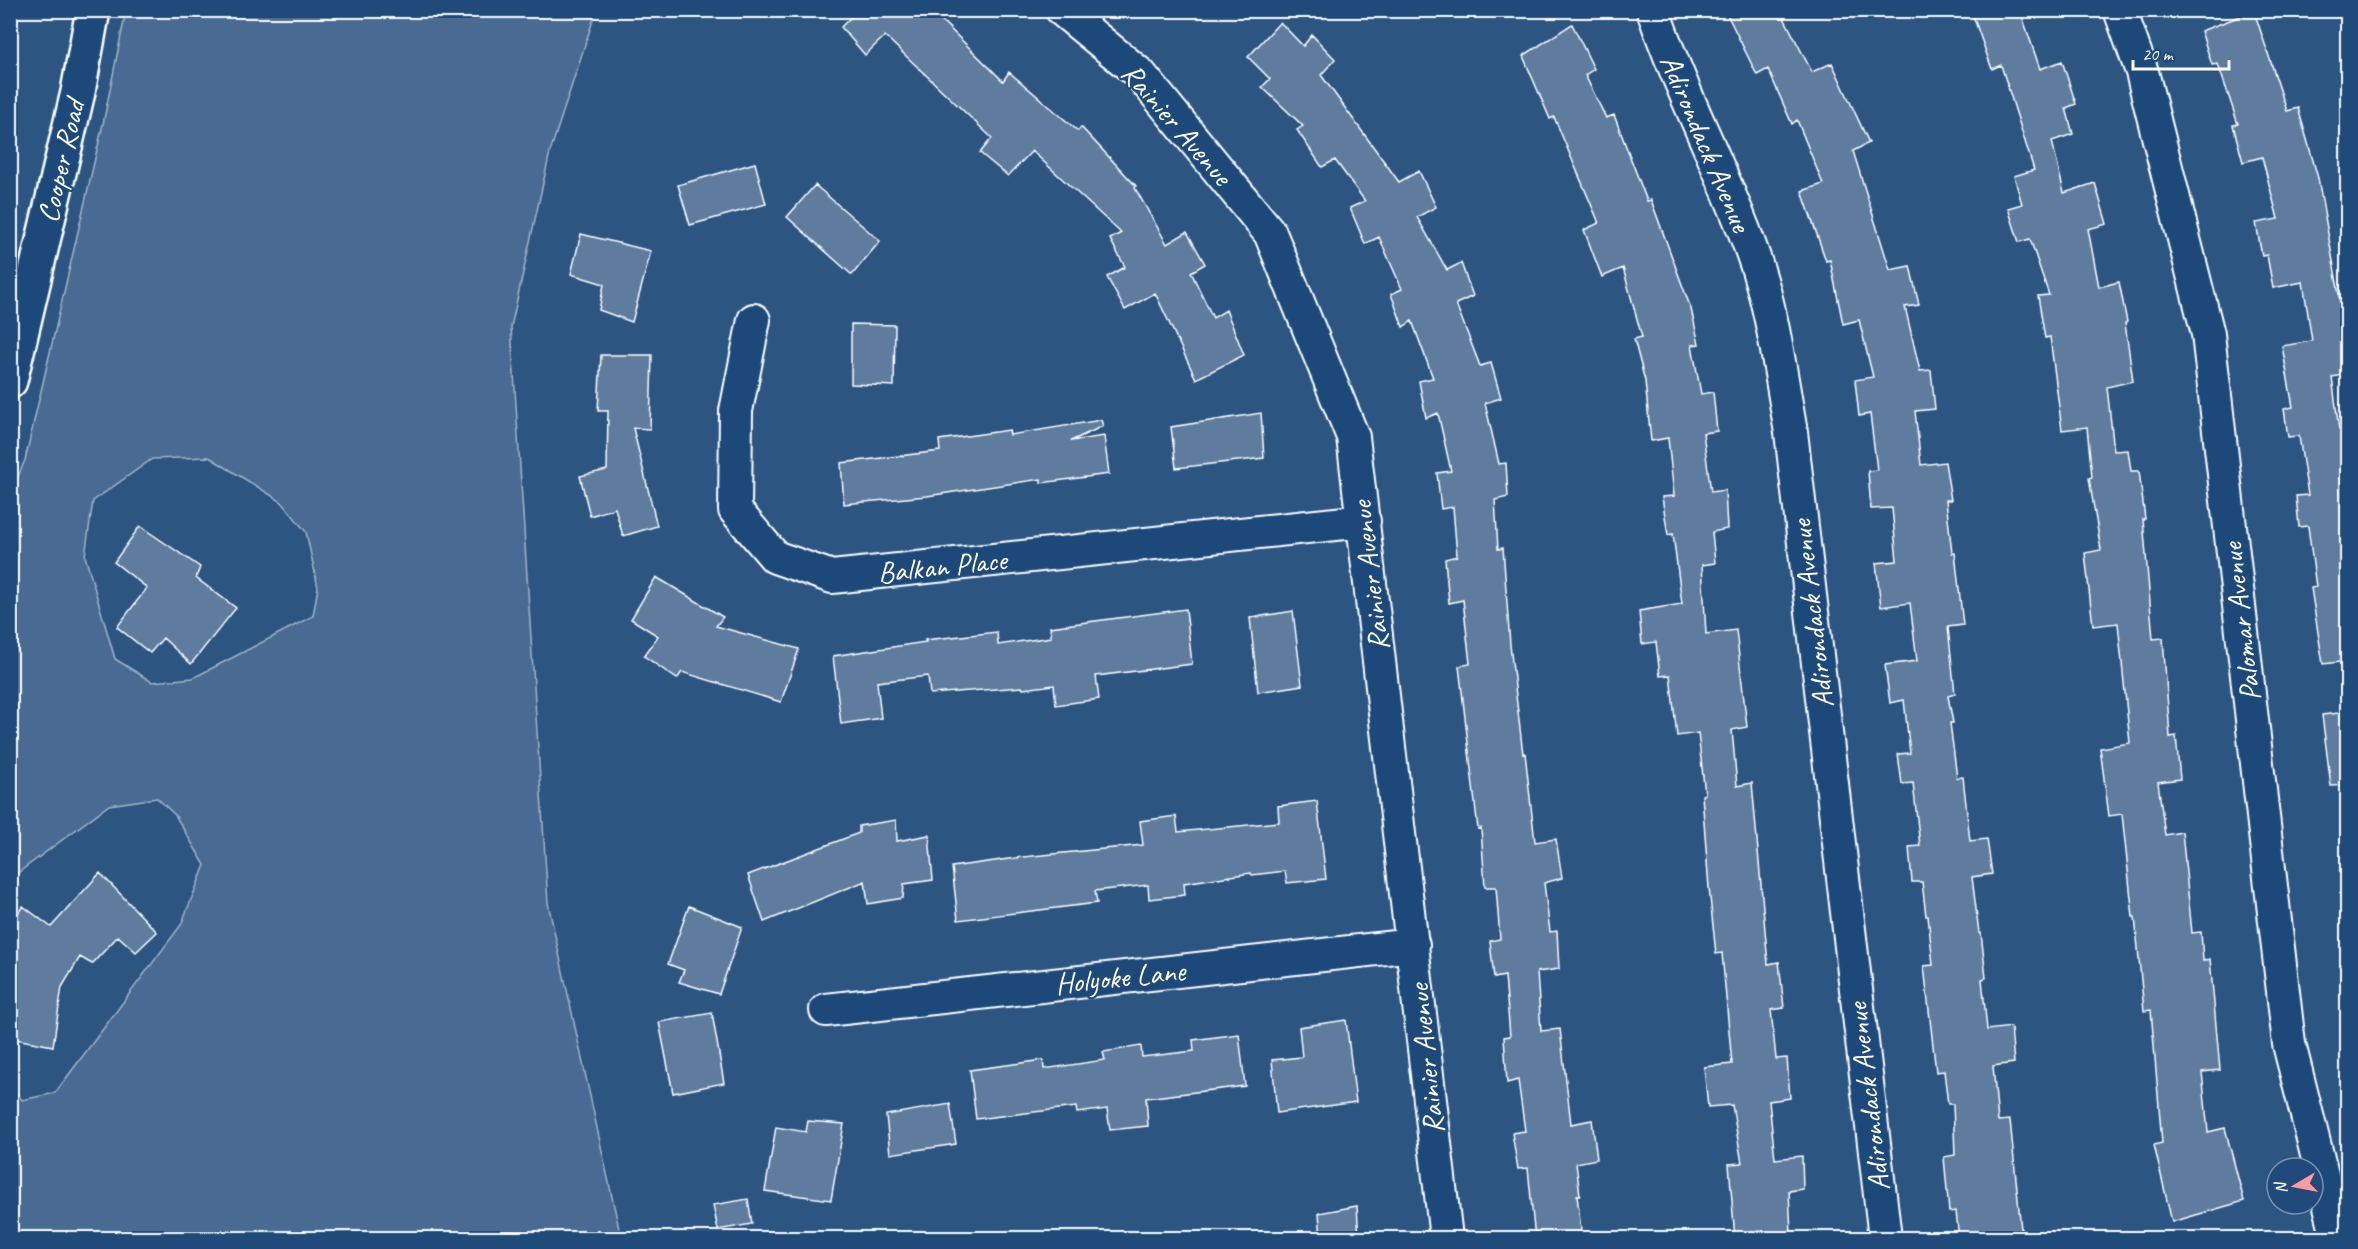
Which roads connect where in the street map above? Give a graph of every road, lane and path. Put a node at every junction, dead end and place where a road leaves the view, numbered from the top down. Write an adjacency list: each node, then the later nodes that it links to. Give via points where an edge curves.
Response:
1 (93, 10): 6 (street, Cooper Road, via 78,92)
2 (1062, 10): 7 (street, Rainier Avenue, via 1140,74 1270,232 1353,437)
3 (1653, 10): 11 (street, Adirondack Avenue, via 1666,50 1752,252 1775,345 1791,432)
4 (2120, 10): 12 (street, Palomar Avenue, via 2142,72 2208,334 2289,1044)
5 (754, 320): 7 (street, Balkan Place, via 736,411 735,510 775,556 832,577)
6 (10, 381)
7 (1364, 521): 8 (street, Rainier Avenue)
8 (1413, 945): 9 (street, Holyoke Lane); 10 (street, Rainier Avenue)
9 (826, 1010)
10 (1446, 1239)
11 (1884, 1239)
12 (2338, 1239)

